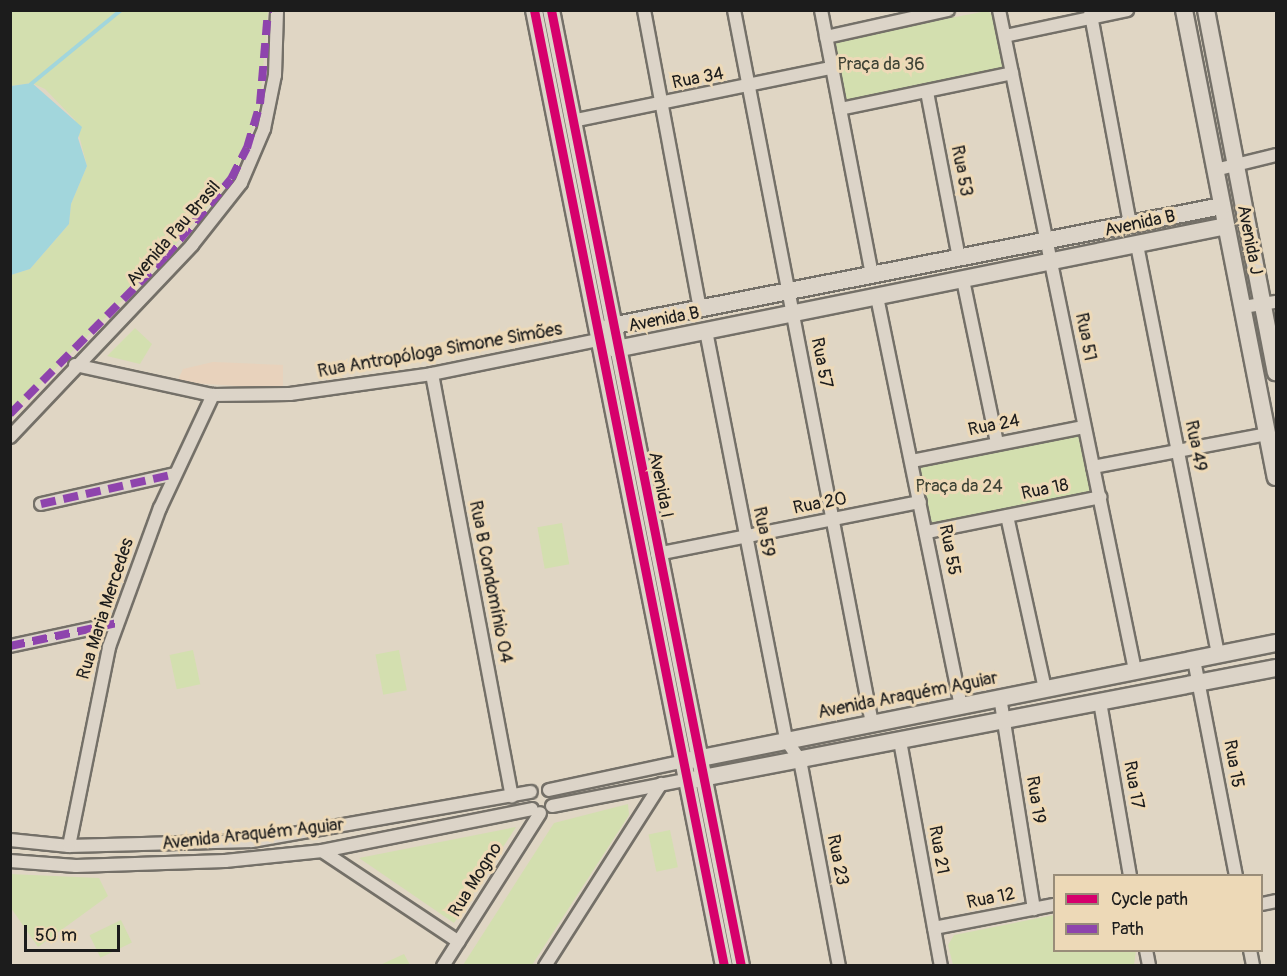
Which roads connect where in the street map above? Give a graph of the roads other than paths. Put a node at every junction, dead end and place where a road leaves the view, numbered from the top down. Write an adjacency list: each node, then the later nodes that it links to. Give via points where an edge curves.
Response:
1 (277, 10): 45 (street, Avenida Pau Brasil, via 275,75 264,129 241,183 192,245)
2 (534, 10): 43 (street, Avenida I)
3 (551, 10): 22 (street, Avenida I)
4 (644, 10): 20 (street)
5 (734, 10): 18 (street, Rua 57)
6 (821, 10): 15 (street)
7 (948, 10): 12 (street)
8 (999, 10): 14 (street, Rua 51)
9 (1128, 10): 13 (street)
10 (1184, 10): 25 (street, Avenida J)
11 (1206, 10): 24 (street, Avenida J)
12 (912, 14): 15 (street)
13 (1091, 14): 14 (street); 27 (street)
14 (1005, 36): 17 (street, Rua 51)
15 (826, 37): 16 (street)
16 (830, 68): 18 (street, Rua 34); 21 (street)
17 (1012, 72): 19 (street); 29 (street, Rua 51)
18 (749, 88): 20 (street, Rua 34); 35 (street, Rua 57)
19 (927, 92): 21 (street); 31 (street, Rua 53)
20 (661, 105): 22 (street, Rua 34); 39 (street)
21 (840, 109): 33 (street)
22 (572, 121): 41 (street, Avenida I)
23 (1276, 155): 24 (street)
24 (1235, 164): 25 (street); 37 (street, Avenida J)
25 (1215, 170): 26 (street, Avenida J)
26 (1222, 206): 27 (street, Avenida B); 28 (street, Avenida J)
27 (1130, 223): 29 (street, Avenida B)
28 (1226, 226): 30 (street, Avenida B); 38 (street, Avenida J)
29 (1048, 240): 31 (street, Avenida B); 32 (street, Rua 51)
30 (1137, 245): 32 (street, Avenida B); 53 (street, Rua 49)
31 (959, 258): 33 (street, Avenida B)
32 (1052, 262): 34 (street, Avenida B); 49 (street, Rua 51)
33 (872, 274): 35 (street, Avenida B)
34 (963, 280): 36 (street, Avenida B); 52 (street)
35 (787, 292): 39 (street, Avenida B); 40 (street, Rua 57)
36 (878, 297): 40 (street, Avenida B); 54 (street, Rua 55)
37 (1270, 303): 38 (street); 46 (street, Avenida J)
38 (1243, 307): 50 (street, Avenida J)
39 (700, 309): 41 (street, Avenida B)
40 (793, 315): 42 (street, Avenida B); 62 (street, Rua 57)
41 (611, 326): 43 (street, Avenida B); 44 (street, Avenida I)
42 (706, 331): 44 (street, Avenida B); 64 (street, Rua 59)
43 (598, 340): 44 (street, Avenida B); 47 (street, Rua Antropóloga Simone Simões); 82 (street, Avenida I)
44 (616, 349): 65 (street, Avenida I)
45 (75, 365): 48 (street, Rua Antropóloga Simone Simões); 51 (street, Avenida Pau Brasil)
46 (1276, 372)
47 (432, 374): 48 (street, Rua Antropóloga Simone Simões, via 335,391); 88 (street, Rua B Condomínio 04)
48 (213, 395): 56 (street, Rua Maria Mercedes)
49 (1084, 427): 52 (street, Rua 24); 55 (street, Rua 51)
50 (1268, 434): 53 (street); 57 (street, Avenida J)
51 (10, 437)
52 (997, 443): 54 (street, Rua 24)
53 (1178, 450): 55 (street); 69 (street, Rua 49)
54 (912, 461): 59 (street, Rua 55)
55 (1093, 467): 58 (street, Rua 51)
56 (175, 474): 60 (street); 66 (street, Rua Maria Mercedes)
57 (1276, 477)
58 (1100, 497): 61 (street, Rua 18); 72 (street, Rua 51)
59 (920, 502): 62 (street, Rua 20); 63 (street, Rua 55)
60 (41, 504)
61 (1006, 516): 63 (street, Rua 18); 74 (street)
62 (833, 520): 64 (street, Rua 20); 79 (street, Rua 57)
63 (927, 532): 77 (street, Rua 55)
64 (745, 537): 65 (street, Rua 20); 80 (street, Rua 59)
65 (657, 554): 82 (street, Avenida I)
66 (117, 623): 68 (street); 92 (street, Rua Maria Mercedes, via 90,725)
67 (1276, 643): 69 (street, Avenida Araquém Aguiar)
68 (10, 646)
69 (1218, 655): 70 (street, Avenida Araquém Aguiar)
70 (1194, 660): 72 (street, Avenida Araquém Aguiar); 73 (street, Rua 15)
71 (1276, 668): 73 (street)
72 (1135, 670): 74 (street, Avenida Araquém Aguiar)
73 (1200, 682): 76 (street); 96 (street, Rua 15)
74 (1045, 689): 75 (street, Avenida Araquém Aguiar)
75 (1000, 697): 77 (street, Avenida Araquém Aguiar); 78 (street, Rua 19)
76 (1100, 702): 78 (street); 95 (street, Rua 17)
77 (961, 706): 79 (street, Avenida Araquém Aguiar)
78 (1003, 719): 81 (street); 98 (street, Rua 19)
79 (872, 723): 80 (street, Avenida Araquém Aguiar)
80 (786, 740): 82 (street, Avenida Araquém Aguiar); 83 (street)
81 (900, 741): 83 (street); 99 (street, Rua 21)
82 (689, 760): 84 (street, Avenida I); 86 (street, Avenida Araquém Aguiar)
83 (800, 760): 84 (street); 105 (street, Rua 23)
84 (693, 780): 85 (street); 103 (street, Avenida I); 104 (street, Avenida I)
85 (660, 784): 89 (street); 102 (street)
86 (549, 790): 87 (street, Avenida Araquém Aguiar); 89 (street)
87 (531, 792): 88 (street, Avenida Araquém Aguiar); 90 (street)
88 (512, 796): 92 (street, Avenida Araquém Aguiar, via 252,841)
89 (552, 806): 90 (street)
90 (536, 811): 93 (street, Avenida Araquém Aguiar); 100 (street, Rua Mogno)
91 (10, 840): 92 (street, Avenida Araquém Aguiar)
92 (69, 846)
93 (322, 850): 94 (street, Avenida Araquém Aguiar, via 144,865); 100 (street)
94 (10, 861)
95 (1130, 874)
96 (1236, 874)
97 (1053, 905): 98 (street, Rua 12)
98 (1034, 909): 99 (street, Rua 12)
99 (934, 928): 106 (street, Rua 21)
100 (459, 942): 101 (street, Rua Mogno)
101 (443, 966)
102 (545, 966)
103 (724, 966)
104 (741, 966)
105 (839, 966)
106 (941, 966)

